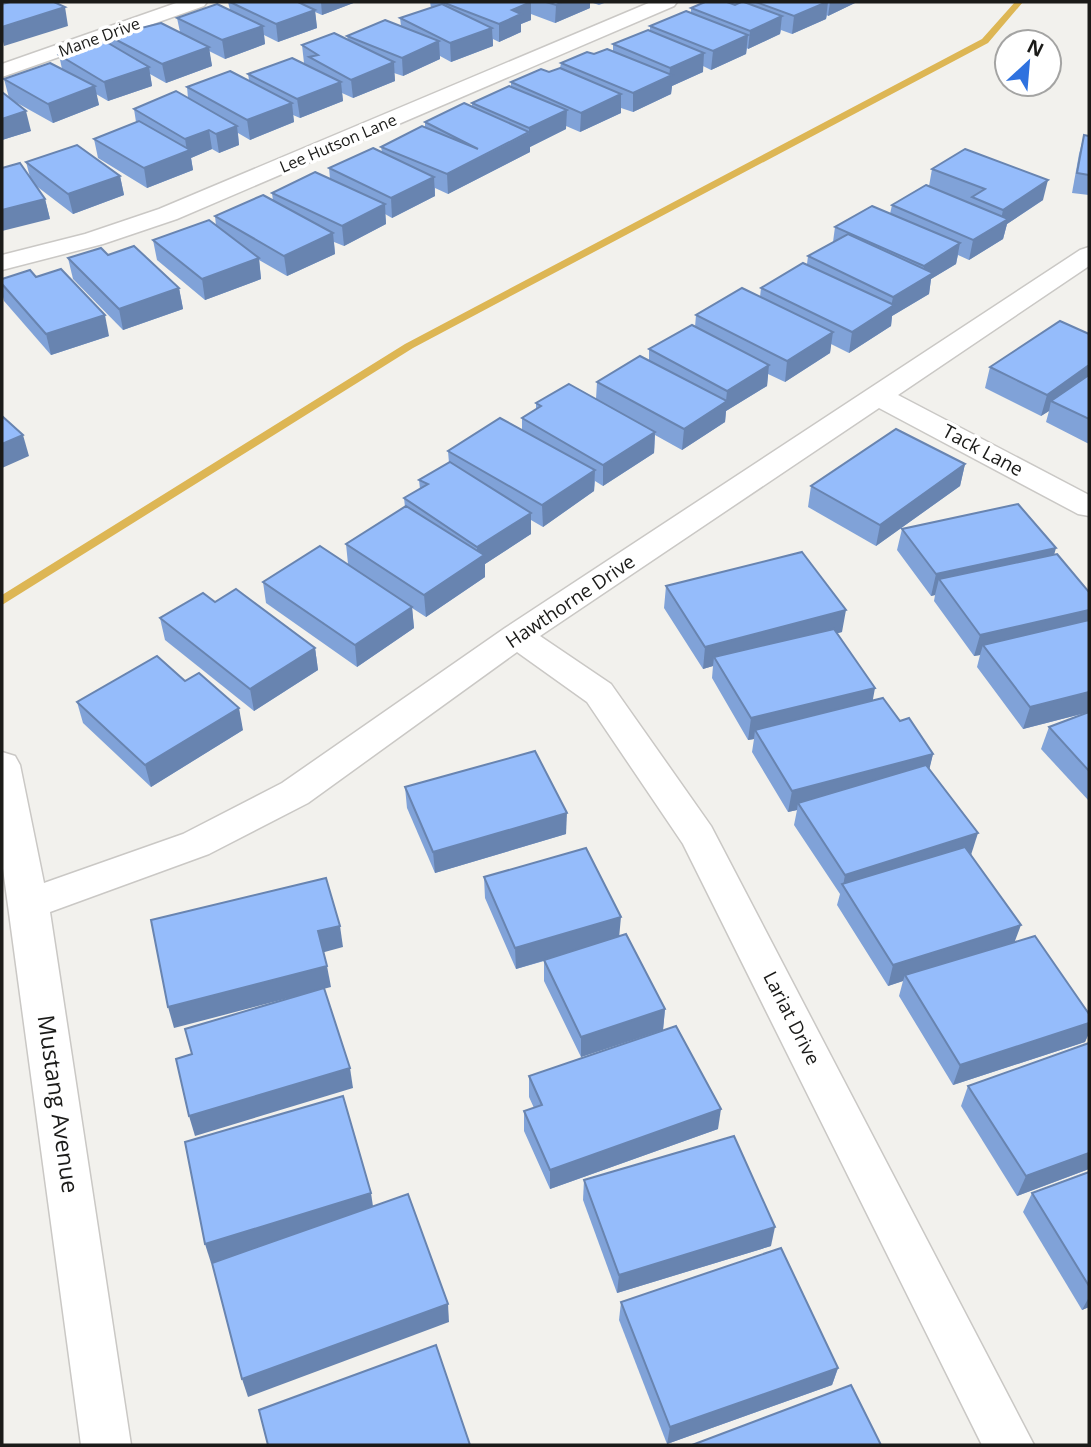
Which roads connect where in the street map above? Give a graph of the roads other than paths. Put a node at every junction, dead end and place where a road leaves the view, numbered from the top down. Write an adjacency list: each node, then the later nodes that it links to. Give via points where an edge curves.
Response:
1 (133, 2): 4 (street)
2 (197, 2): 4 (street, Mane Drive)
3 (667, 2): 7 (street, Lee Hutson Lane, via 168,214)
4 (160, 15): 5 (street, Mane Drive)
5 (2, 71)
6 (1089, 255): 8 (street, Hawthorne Drive)
7 (2, 263)
8 (877, 395): 9 (street, Tack Lane); 10 (street, Hawthorne Drive)
9 (1089, 507)
10 (517, 636): 12 (street, Hawthorne Drive, via 295,793 196,844); 14 (street, Lariat Drive, via 599,693 698,836)
11 (2, 765): 12 (street, Mustang Avenue)
12 (29, 904): 13 (street, Mustang Avenue)
13 (106, 1445)
14 (1009, 1445)

